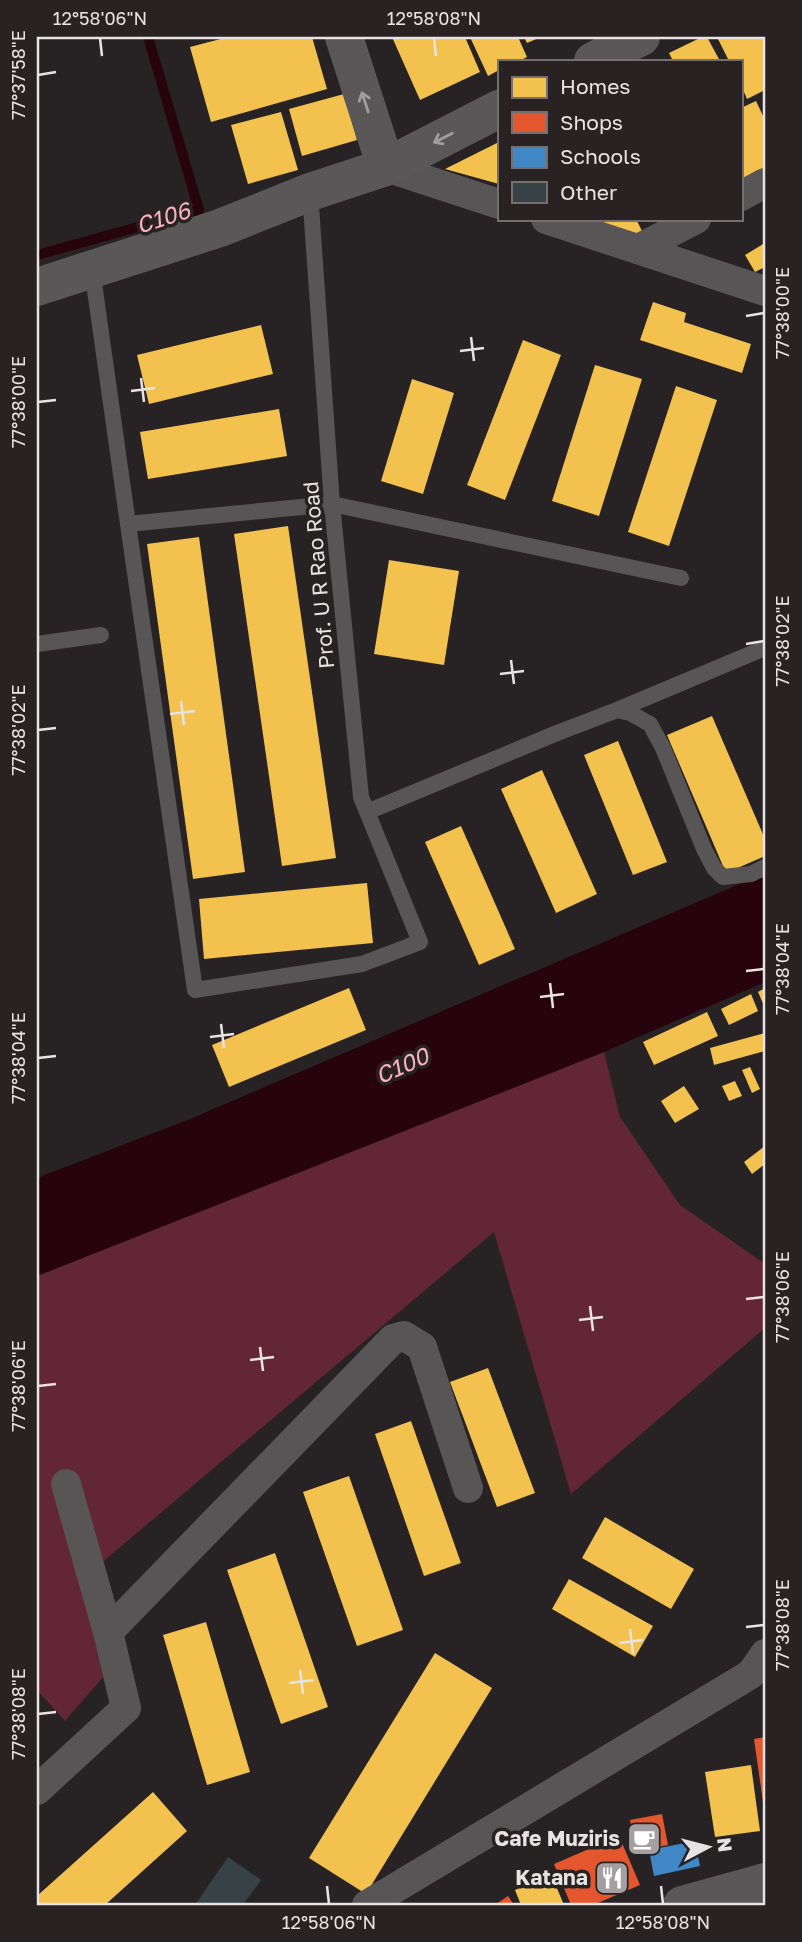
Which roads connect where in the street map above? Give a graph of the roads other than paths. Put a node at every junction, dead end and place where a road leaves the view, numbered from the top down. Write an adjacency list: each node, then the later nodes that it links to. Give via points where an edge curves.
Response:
1 (344, 37): 5 (street, one-way to 1)
2 (641, 37): 3 (street)
3 (595, 60)
4 (498, 110): 5 (street, one-way to 5)
5 (386, 167): 7 (street); 9 (street)
6 (765, 183): 8 (street)
7 (310, 192): 13 (street, via 220,228); 16 (lane, Prof. U R Rao Road)
8 (742, 195)
9 (498, 204)
10 (549, 220): 12 (street)
11 (694, 220): 12 (street)
12 (638, 249): 15 (street)
13 (92, 270): 14 (street); 17 (lane)
14 (37, 287)
15 (765, 290)
16 (332, 504): 17 (lane); 18 (lane); 23 (lane, Prof. U R Rao Road, via 361,797)
17 (128, 524): 23 (lane, Prof. U R Rao Road, via 195,990 362,964 420,942)
18 (681, 578)
19 (101, 635): 20 (lane)
20 (37, 644)
21 (765, 648): 22 (lane)
22 (617, 710): 23 (lane); 24 (lane, via 650,724 714,868 723,877 751,874)
23 (367, 812)
24 (765, 867)
25 (66, 1484): 27 (street)
26 (468, 1488): 27 (street, via 422,1347 404,1336 393,1339)
27 (108, 1632): 29 (street, via 127,1708)
28 (761, 1667): 31 (street)
29 (37, 1790)
30 (765, 1882): 32 (street)
31 (367, 1905)
32 (682, 1905)

